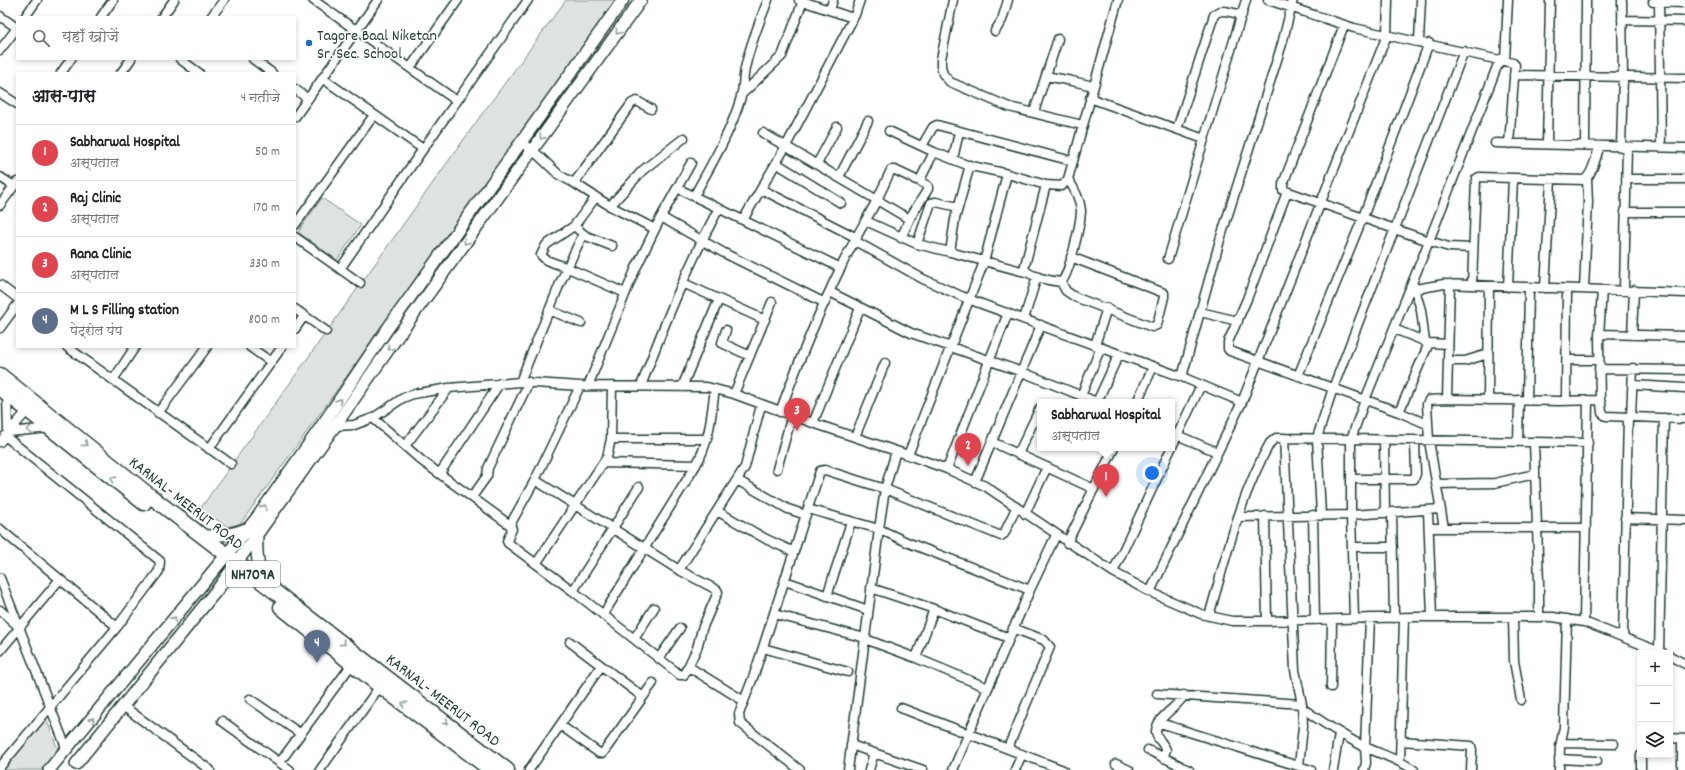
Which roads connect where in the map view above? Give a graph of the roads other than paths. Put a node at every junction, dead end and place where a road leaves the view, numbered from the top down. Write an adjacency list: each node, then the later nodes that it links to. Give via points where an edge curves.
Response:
1 (37, 0): 30 (street)
2 (113, 0): 31 (street)
3 (174, 0): 32 (street)
4 (224, 0): 33 (street)
5 (315, 0): 42 (street)
6 (378, 0): 42 (street)
7 (458, 0): 55 (street)
8 (528, 0): 74 (street)
9 (623, 0): 89 (street)
10 (641, 0): 101 (street, one-way to 101)
11 (768, 0): 71 (street, via 746,62)
12 (833, 0): 28 (street)
13 (860, 0): 35 (street)
14 (953, 0): 77 (street, via 941,58 942,70 947,80 1009,107)
15 (1008, 0): 43 (street, via 1002,20)
16 (1118, 0): 68 (street)
17 (1246, 0): 34 (street)
18 (1268, 0): 27 (street)
19 (1388, 0): 44 (street)
20 (1421, 0): 46 (street)
21 (1508, 0): 54 (street)
22 (1550, 0): 62 (street)
23 (1586, 0): 63 (street)
24 (1622, 0): 36 (street)
25 (801, 1): 28 (street); 71 (street, via 782,56)
26 (1685, 3): 37 (street, via 1656,2)
27 (1292, 4): 39 (street); 192 (street)
28 (830, 10): 35 (street)
29 (0, 16): 40 (street)
30 (26, 16)
31 (102, 16)
32 (163, 16)
33 (212, 16)
34 (1242, 16): 83 (street, via 1224,10 1214,15); 88 (street)
35 (853, 18): 93 (street)
36 (1622, 20): 37 (street); 65 (street)
37 (1660, 21): 38 (street); 66 (street)
38 (1685, 21)
39 (1344, 25): 44 (street); 124 (street, via 1283,184 1283,190)
40 (16, 27)
41 (16, 29): 48 (street)
42 (356, 30): 55 (street); 64 (street)
43 (995, 31)
44 (1387, 35): 46 (street); 128 (street)
45 (1058, 39): 61 (street)
46 (1419, 41): 47 (street)
47 (1429, 43): 49 (street); 137 (street)
48 (0, 50)
49 (1464, 51): 54 (street); 144 (street)
50 (70, 60): 58 (street)
51 (130, 60): 56 (street)
52 (181, 60): 59 (street)
53 (254, 60): 57 (street)
54 (1502, 60): 60 (street, via 1514,64); 150 (street)
55 (410, 68): 74 (street)
56 (123, 70)
57 (267, 71)
58 (62, 72)
59 (198, 72)
60 (1514, 75): 62 (street); 91 (street)
61 (1046, 76): 68 (street); 77 (street)
62 (1547, 76): 63 (street); 92 (street)
63 (1586, 77): 65 (street); 95 (street)
64 (322, 78): 73 (street); 78 (street)
65 (1623, 78): 66 (street); 97 (street)
66 (1659, 78): 67 (street); 98 (street)
67 (1685, 78)
68 (1093, 86): 72 (street)
69 (296, 90): 73 (street)
70 (0, 94): 75 (street)
71 (741, 95): 125 (street, via 726,135)
72 (1090, 98): 81 (street); 83 (street)
73 (308, 99): 79 (street)
74 (457, 101): 99 (street)
75 (16, 103)
76 (651, 109): 119 (street, via 637,101 632,103)
77 (1034, 112): 81 (street)
78 (374, 115): 99 (street); 141 (street)
79 (296, 116)
80 (868, 121): 111 (street)
81 (1082, 125): 104 (street)
82 (837, 127): 107 (street)
83 (1177, 129): 88 (street)
84 (889, 131): 94 (street)
85 (958, 132): 94 (street, via 935,125); 103 (street); 104 (street)
86 (763, 133): 93 (street)
87 (684, 138): 131 (street, via 643,170)
88 (1204, 139): 156 (street)
89 (521, 142): 101 (street); 274 (street, one-way to 89)
90 (1495, 144): 91 (street)
91 (1509, 144): 92 (street)
92 (1547, 144): 95 (street)
93 (786, 146): 106 (street); 107 (street)
94 (922, 146): 102 (street)
95 (1585, 146): 96 (street)
96 (1600, 146): 97 (street); 114 (street)
97 (1624, 147): 98 (street); 115 (street)
98 (1661, 147): 100 (street)
99 (423, 148): 160 (street)
100 (1685, 148)
101 (532, 150): 119 (street, via 555,173); 277 (street, one-way to 277)
102 (934, 152): 103 (street); 117 (street)
103 (952, 159): 108 (street)
104 (1072, 161): 112 (street)
105 (691, 163): 122 (street)
106 (776, 164): 123 (street); 129 (street)
107 (817, 164): 111 (street)
108 (970, 165): 109 (street); 132 (street)
109 (1008, 174): 121 (street); 157 (street)
110 (0, 177): 120 (street)
111 (839, 177): 127 (street)
112 (1068, 179): 121 (street, via 1062,186); 155 (street, via 1077,195 1080,209 1079,228)
113 (1513, 179): 118 (street); 153 (street, via 1476,179); 171 (street)
114 (1587, 179): 118 (street); 175 (street)
115 (1626, 179): 116 (street); 134 (street)
116 (1685, 179)
117 (918, 180): 127 (street, via 891,170); 138 (street, via 928,187)
118 (1551, 180): 173 (street)
119 (574, 183): 126 (street)
120 (15, 184): 130 (street)
121 (1046, 185): 161 (street, via 1024,266)
122 (677, 188): 125 (street); 136 (street)
123 (761, 189): 139 (street); 148 (street)
124 (1287, 192): 128 (street); 197 (street)
125 (694, 196): 133 (street)
126 (596, 197): 131 (street); 142 (street)
127 (877, 200): 138 (street); 140 (street)
128 (1320, 202): 137 (street); 224 (street)
129 (841, 203)
130 (0, 205)
131 (610, 206): 143 (street)
132 (958, 207): 151 (street, via 931,203); 154 (street)
133 (718, 208): 139 (street); 149 (street)
134 (1625, 212): 135 (street); 177 (street)
135 (1685, 212)
136 (661, 217): 143 (street); 149 (street)
137 (1363, 217): 144 (street); 233 (street)
138 (909, 219): 147 (street)
139 (743, 220): 159 (street)
140 (866, 221): 147 (street); 148 (street)
141 (296, 224)
142 (574, 226): 145 (street); 158 (street, via 546,245 541,252 542,258)
143 (655, 229): 179 (street)
144 (1395, 229): 150 (street); 246 (street)
145 (583, 234): 152 (street); 158 (street)
146 (296, 238): 160 (street)
147 (901, 238): 151 (street)
148 (856, 240): 159 (street); 184 (street, via 923,280)
149 (701, 241): 165 (street); 186 (street)
150 (1429, 241): 153 (street, via 1449,247); 169 (street)
151 (917, 244): 154 (street)
152 (612, 246)
153 (1473, 248): 168 (street)
154 (950, 252): 157 (street)
155 (1071, 257): 163 (street); 188 (street, via 1161,291 1165,295 1157,325 1154,327)
156 (1168, 259)
157 (984, 262): 161 (street); 184 (street)
158 (568, 268): 179 (street); 191 (street)
159 (841, 268): 180 (street)
160 (340, 269): 164 (street)
161 (1025, 272): 162 (street)
162 (1037, 276): 163 (street); 195 (street)
163 (1061, 282): 188 (street, via 1068,293 1075,297)
164 (360, 283)
165 (683, 283): 183 (street); 243 (street)
166 (1450, 284): 168 (street); 169 (street); 209 (street)
167 (0, 285): 182 (street)
168 (1472, 285): 170 (street)
169 (1414, 286): 202 (street); 208 (street, via 1423,317)
170 (1489, 286): 171 (street); 218 (street)
171 (1508, 287): 172 (street)
172 (1529, 288): 173 (street); 258 (street)
173 (1545, 288): 174 (street)
174 (1567, 289): 175 (street); 220 (street)
175 (1584, 289): 176 (street)
176 (1602, 290): 177 (street); 205 (street)
177 (1624, 290): 178 (street)
178 (1634, 290): 181 (street); 206 (street)
179 (625, 292): 241 (street)
180 (830, 292): 186 (street); 187 (street)
181 (1685, 293)
182 (16, 297)
183 (719, 299): 196 (street); 244 (street)
184 (968, 300): 193 (street); 211 (street)
185 (772, 302): 196 (street)
186 (824, 303): 265 (street)
187 (860, 308): 211 (street, via 911,333); 275 (street)
188 (1107, 308): 210 (street)
189 (16, 309): 200 (street)
190 (296, 310): 194 (street)
191 (549, 310): 198 (street); 236 (street)
192 (1200, 312): 197 (street); 234 (street)
193 (1008, 313): 195 (street); 222 (street)
194 (304, 316): 201 (street); 204 (street)
195 (1024, 319): 199 (street)
196 (764, 320): 219 (street)
197 (1238, 321): 224 (street, via 1228,342 1228,349)
198 (581, 323)
199 (1042, 325): 210 (street); 231 (street)
200 (0, 328)
201 (296, 328)
202 (1394, 329): 208 (street); 256 (street)
203 (726, 330): 219 (street, via 722,343)
204 (326, 331)
205 (1599, 334): 206 (street); 221 (street)
206 (1632, 335): 207 (street)
207 (1685, 336)
208 (1426, 342): 209 (street); 266 (street)
209 (1448, 344): 225 (street)
210 (1098, 346): 217 (street); 251 (street)
211 (950, 347): 222 (street); 301 (street)
212 (67, 348): 235 (street)
213 (134, 348): 235 (street)
214 (206, 348): 267 (street)
215 (251, 348): 223 (street)
216 (281, 348): 223 (street)
217 (1119, 354): 227 (street); 253 (street)
218 (1488, 354): 225 (street); 257 (street)
219 (750, 356): 250 (street)
220 (1567, 360): 221 (street); 261 (street)
221 (1599, 360): 229 (street)
222 (989, 361): 231 (street); 307 (street)
223 (272, 362): 295 (street)
224 (1258, 362): 233 (street); 262 (street)
225 (1448, 362): 255 (street)
226 (886, 363): 281 (street)
227 (1153, 367): 234 (street); 254 (street)
228 (1633, 368): 229 (street); 230 (street); 240 (street)
229 (1599, 369): 260 (street)
230 (1685, 370)
231 (1022, 372): 251 (street); 290 (street)
232 (0, 376): 347 (highway, KARNAL- MEERUT ROAD / NH709A, one-way to 347)
233 (1298, 376): 246 (street)
234 (1182, 377): 239 (street)
235 (113, 380): 267 (street)
236 (520, 382): 237 (street); 238 (street)
237 (529, 382): 241 (street); 319 (street, via 488,468 487,476)
238 (500, 383): 245 (street); 308 (street)
239 (1201, 385): 262 (street); 279 (street)
240 (1632, 385): 247 (street); 270 (street)
241 (584, 386): 242 (street); 312 (street)
242 (612, 386): 243 (street); 284 (street)
243 (641, 386): 244 (street)
244 (682, 387): 248 (street)
245 (449, 388): 271 (street, via 413,394); 294 (street)
246 (1333, 388): 256 (street); 283 (street)
247 (1685, 388)
248 (714, 389): 250 (street); 285 (street)
249 (3, 391): 264 (highway, NH709A); 280 (street)
250 (734, 394): 263 (street)
251 (1081, 396): 252 (street)
252 (1089, 399)
253 (1098, 399)
254 (1138, 399)
255 (1447, 399): 257 (street); 276 (street, via 1428,401)
256 (1365, 400): 266 (street); 286 (street)
257 (1488, 400): 258 (street)
258 (1523, 400): 261 (street); 291 (street)
259 (1588, 400): 260 (street); 261 (street); 293 (street)
260 (1600, 400): 270 (street, via 1603,415)
261 (1566, 401)
262 (1242, 402): 299 (street)
263 (761, 405): 265 (street); 313 (street, via 748,458)
264 (28, 410): 278 (highway, NH709A); 280 (street)
265 (780, 412): 269 (street)
266 (1399, 412): 276 (street)
267 (158, 413): 295 (street)
268 (1037, 414): 300 (street)
269 (792, 415): 275 (street); 306 (street)
270 (1630, 417): 272 (street); 333 (street)
271 (373, 418): 277 (street, via 354,425); 294 (street)
272 (1664, 418): 273 (street); 334 (street)
273 (1685, 419)
274 (325, 421): 277 (street); 345 (street, one-way to 274)
275 (813, 423): 281 (street)
276 (1427, 424): 289 (street)
277 (335, 426): 345 (street)
278 (50, 428): 280 (street, one-way to 280); 353 (highway, NH709A, one-way to 278, via 105,473)
279 (1175, 434): 299 (street)
280 (4, 436): 387 (street, via 160,561 159,571)
281 (855, 437): 296 (street)
282 (1284, 438): 283 (street); 330 (street, via 1273,440 1268,447); 332 (street)
283 (1317, 438): 286 (street); 328 (street)
284 (611, 439): 285 (street); 302 (street)
285 (708, 439): 304 (street)
286 (1352, 439): 287 (street); 311 (street)
287 (1384, 440): 288 (street); 310 (street)
288 (1415, 441): 289 (street); 310 (street, via 1414,479)
289 (1429, 441): 291 (street); 315 (street)
290 (992, 442): 300 (street); 314 (street)
291 (1518, 442): 292 (street)
292 (1534, 442): 293 (street); 309 (street)
293 (1588, 443): 342 (street)
294 (405, 446): 308 (street)
295 (209, 449): 303 (street)
296 (896, 451): 301 (street); 317 (street)
297 (1113, 451): 318 (street)
298 (1167, 451): 356 (street)
299 (1218, 452): 364 (street)
300 (1018, 454): 305 (street)
301 (908, 455): 307 (street)
302 (603, 463): 304 (street); 320 (street)
303 (231, 464)
304 (696, 465): 351 (street)
305 (1047, 467): 318 (street); 327 (street)
306 (777, 468)
307 (947, 469): 314 (street)
308 (440, 474): 319 (street)
309 (1535, 474): 315 (street, via 1495,483); 341 (street)
310 (1385, 478): 311 (street); 326 (street)
311 (1351, 479): 329 (street)
312 (535, 480): 320 (street); 337 (street)
313 (737, 480): 323 (street); 325 (street, via 788,509)
314 (975, 482): 321 (street)
315 (1436, 484): 322 (street)
316 (639, 487): 338 (street)
317 (885, 489): 321 (street, via 1001,536); 325 (street, via 822,469 818,474); 344 (street)
318 (1094, 489): 348 (street)
319 (472, 497): 337 (street)
320 (576, 505): 338 (street); 354 (street)
321 (1016, 508): 327 (street)
322 (1440, 509): 324 (street); 340 (street)
323 (717, 510): 352 (street); 355 (street)
324 (1428, 511): 326 (street); 339 (street)
325 (807, 512): 336 (street); 352 (street)
326 (1389, 513): 329 (street); 350 (street)
327 (1025, 514): 346 (street)
328 (1317, 515): 329 (street); 332 (street); 382 (street)
329 (1351, 515): 349 (street)
330 (1239, 516): 331 (street); 372 (street)
331 (1265, 516): 332 (street); 384 (street)
332 (1288, 516): 381 (street)
333 (1625, 518): 334 (street); 390 (street)
334 (1661, 519): 335 (street); 397 (street)
335 (1685, 520)
336 (851, 522): 344 (street); 365 (street)
337 (510, 525): 354 (street, via 512,529 507,542)
338 (613, 528): 351 (street); 363 (street)
339 (1429, 528): 340 (street); 373 (street)
340 (1444, 528): 341 (street)
341 (1537, 528): 342 (street); 375 (street)
342 (1586, 528): 385 (street)
343 (0, 529): 358 (street)
344 (879, 529): 361 (street); 362 (street)
345 (252, 532): 347 (street); 353 (street); 360 (street, via 258,567)
346 (1056, 535): 348 (street); 362 (street)
347 (204, 536): 353 (highway, KARNAL- MEERUT ROAD / NH709A)
348 (1067, 543): 356 (street)
349 (1352, 547): 350 (street); 380 (street)
350 (1393, 547): 377 (street)
351 (645, 548): 355 (street); 371 (street)
352 (794, 552): 359 (street)
353 (229, 562): 360 (highway, KARNAL- MEERUT ROAD / NH709A); 402 (highway, NH709A); 417 (street); 435 (street, one-way to 353)
354 (536, 564): 363 (street)
355 (679, 570): 405 (street, via 718,592)
356 (1113, 572): 364 (street)
357 (0, 578): 386 (street)
358 (60, 580): 386 (street); 387 (street)
359 (785, 581): 365 (street); 370 (street)
360 (264, 583): 457 (highway, KARNAL- MEERUT ROAD / NH709A, one-way to 457)
361 (871, 588): 367 (street); 369 (street)
362 (1030, 590): 389 (street)
363 (573, 591): 371 (street)
364 (1150, 592): 372 (street)
365 (827, 596): 369 (street)
366 (654, 608): 393 (street)
367 (934, 609): 392 (street); 400 (street)
368 (0, 610): 386 (street)
369 (868, 610): 391 (street)
370 (774, 614): 391 (street); 395 (street)
371 (603, 615): 393 (street)
372 (1209, 616): 384 (street, via 1232,620)
373 (1432, 617): 374 (street); 378 (street)
374 (1512, 617): 375 (street); 415 (street, via 1514,661)
375 (1539, 617): 379 (street)
376 (1370, 618): 377 (street); 380 (street); 433 (street)
377 (1394, 618): 378 (street)
378 (1404, 618): 429 (street)
379 (1567, 618): 385 (street); 430 (street, via 1564,727)
380 (1354, 619): 383 (street)
381 (1294, 620): 382 (street); 384 (street); 418 (street, via 1295,670)
382 (1315, 620): 383 (street)
383 (1332, 620): 409 (street)
384 (1267, 621)
385 (1584, 622): 390 (street)
386 (20, 627): 398 (street); 419 (street)
387 (117, 627): 419 (street)
388 (680, 628): 399 (street)
389 (1013, 628): 392 (street); 434 (street, via 1044,640 1050,647)
390 (1623, 636): 396 (street)
391 (865, 638): 400 (street); 432 (street)
392 (1009, 638): 410 (street)
393 (634, 639): 399 (street)
394 (570, 642): 404 (street)
395 (763, 648): 406 (street); 416 (street)
396 (1655, 650)
397 (1660, 650)
398 (0, 651)
399 (659, 658): 405 (street, via 682,676)
400 (916, 658): 410 (street)
401 (1673, 658): 403 (street)
402 (352, 664): 408 (highway, NH709A); 424 (street)
403 (1685, 664)
404 (601, 666): 413 (street); 423 (street)
405 (688, 667): 416 (street)
406 (848, 672)
407 (653, 683): 413 (street)
408 (380, 686): 455 (street); 456 (highway, NH709A, one-way to 408)
409 (1331, 687)
410 (988, 688): 425 (street)
411 (1157, 694): 412 (street)
412 (1184, 695): 418 (street); 422 (street)
413 (643, 697): 423 (street, via 603,753 599,753)
414 (250, 699): 424 (street)
415 (1521, 700)
416 (744, 701): 459 (street, via 739,714 740,723)
417 (123, 706): 448 (street); 449 (street)
418 (1302, 706): 426 (street); 447 (street)
419 (50, 707): 435 (street); 446 (street)
420 (901, 708): 425 (street)
421 (222, 721): 444 (street)
422 (1160, 723): 439 (street, via 1156,734 1166,750); 447 (street)
423 (560, 725): 458 (street)
424 (301, 734): 444 (street)
425 (968, 734): 434 (street); 463 (street)
426 (1340, 734): 433 (street); 469 (street)
427 (1673, 738): 428 (street)
428 (1684, 739): 475 (street)
429 (1401, 741): 442 (street); 472 (street, via 1471,746)
430 (1561, 743): 431 (street); 441 (street)
431 (1614, 744)
432 (852, 745): 437 (street); 460 (street)
433 (1365, 747): 442 (street); 470 (street)
434 (1008, 748): 438 (street)
435 (67, 750): 448 (street); 452 (street)
436 (1148, 750): 439 (street)
437 (874, 753): 450 (street); 461 (street)
438 (1022, 754): 464 (street); 465 (street)
439 (1163, 758): 451 (street)
440 (1641, 758): 474 (street)
441 (1559, 759): 443 (street); 473 (street)
442 (1400, 761): 471 (street)
443 (1597, 761)
444 (280, 762): 454 (street)
445 (1116, 764): 466 (street)
446 (0, 766)
447 (1299, 766): 468 (street)
448 (77, 767)
449 (200, 767): 453 (street)
450 (904, 767): 462 (street)
451 (1179, 768): 467 (street)
452 (49, 770)
453 (210, 770)
454 (290, 770)
455 (320, 770)
456 (491, 770)
457 (507, 770)
458 (529, 770)
459 (800, 770)
460 (848, 770)
461 (869, 770)
462 (923, 770)
463 (953, 770)
464 (1015, 770)
465 (1063, 770)
466 (1129, 770)
467 (1189, 770)
468 (1311, 770)
469 (1333, 770)
470 (1364, 770)
471 (1414, 770)
472 (1471, 770)
473 (1558, 770)
474 (1641, 770)
475 (1682, 770)

